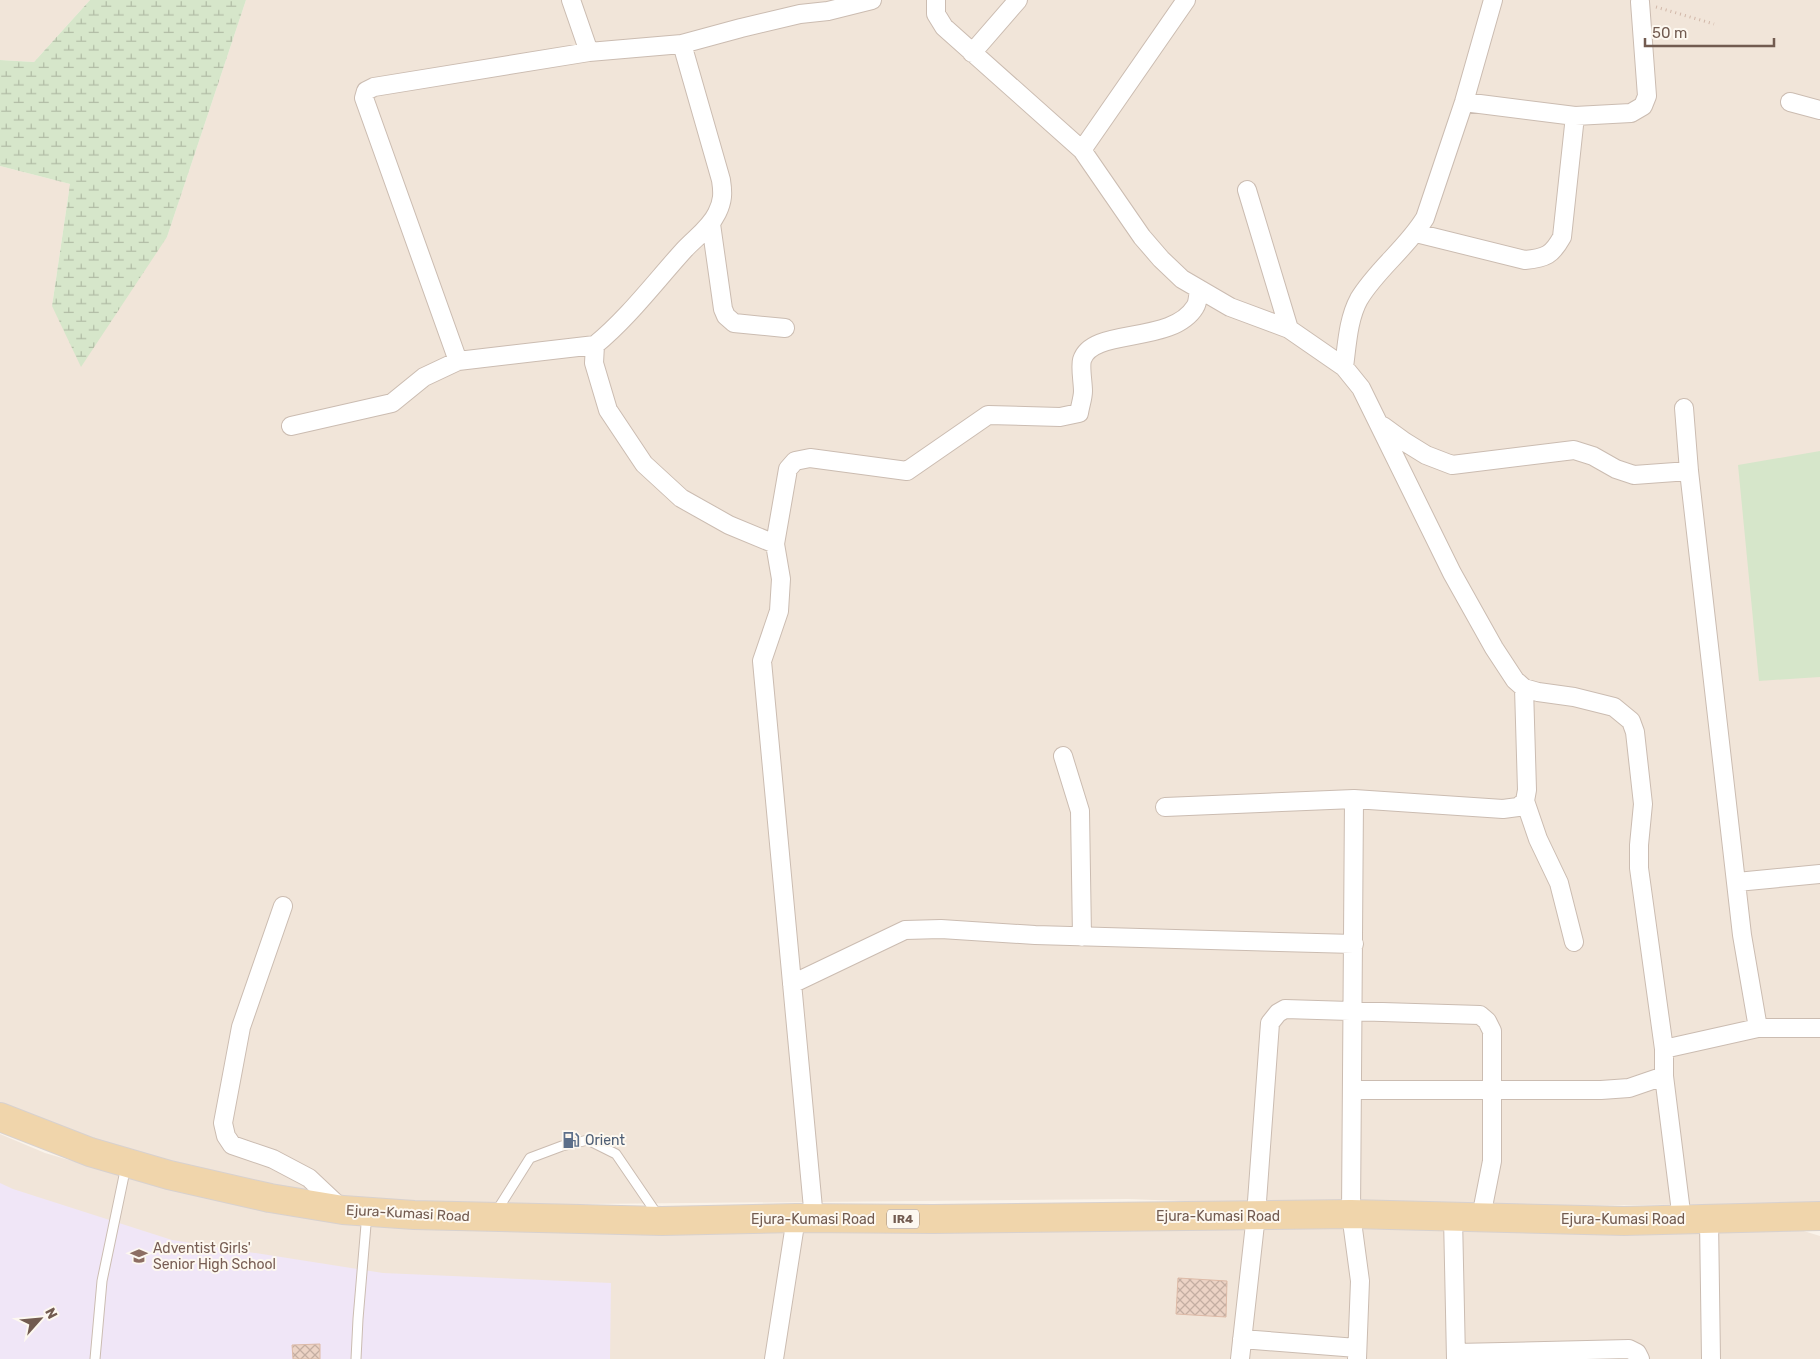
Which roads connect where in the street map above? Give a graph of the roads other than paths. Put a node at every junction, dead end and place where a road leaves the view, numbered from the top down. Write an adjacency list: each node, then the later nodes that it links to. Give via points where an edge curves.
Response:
1 (571, 0): 9 (street)
2 (872, 0): 8 (street, via 800,14)
3 (936, 0): 10 (street, via 936,14 944,27)
4 (1018, 0): 10 (street)
5 (1186, 0): 15 (street)
6 (1494, 0): 11 (street)
7 (1640, 2): 14 (street, via 1646,96 1643,106 1631,113)
8 (682, 44): 9 (street); 17 (street, via 724,196)
9 (589, 52): 23 (street, via 374,87 366,91 364,98)
10 (972, 53): 15 (street)
11 (1464, 102): 14 (street); 18 (street, via 1425,218)
12 (1790, 102): 13 (street)
13 (1820, 110)
14 (1575, 116): 18 (street, via 1562,237 1555,250 1541,258 1525,260)
15 (1082, 150): 19 (street, via 1161,260 1182,279)
16 (1247, 190): 21 (street)
17 (711, 224): 20 (street, via 726,316 734,323); 22 (street, via 685,248 610,333)
18 (1416, 232): 24 (street, via 1358,300 1348,332)
19 (1200, 289): 21 (street, via 1230,307); 29 (street, via 1195,307 1181,323 1156,332 1114,338 1090,348 1082,360 1083,394 1079,413 1060,417 988,415 907,471 810,458 795,461 788,469)
20 (785, 328)
21 (1288, 328): 24 (street)
22 (595, 345): 23 (street); 29 (street, via 594,363 608,410 644,464 681,498 729,525)
23 (458, 361): 27 (street, via 424,377 392,403)
24 (1344, 367): 26 (street, via 1361,388)
25 (1684, 408): 28 (street)
26 (1379, 422): 28 (street, via 1426,455 1452,465 1574,450 1634,475); 30 (street, via 1452,573 1494,648)
27 (291, 426)
28 (1689, 471): 36 (street)
29 (775, 544): 41 (street, via 781,579 779,611 762,661)
30 (1524, 688): 33 (street); 45 (street, via 1603,703 1614,707 1631,721 1643,804 1639,868)
31 (1063, 756): 38 (street, via 1080,811)
32 (1354, 800): 33 (street, via 1503,810 1518,807); 34 (street); 40 (street)
33 (1525, 801): 39 (street, via 1558,883)
34 (1165, 807)
35 (1820, 874): 36 (street)
36 (1737, 882): 43 (street, via 1742,935)
37 (283, 906): 51 (street, via 240,1028 223,1123 226,1136 232,1144 309,1178)
38 (1082, 937): 40 (street); 41 (street, via 905,930)
39 (1574, 942)
40 (1354, 944): 42 (street)
41 (792, 984): 58 (street)
42 (1353, 1011): 47 (street); 48 (street, via 1480,1015 1492,1031); 53 (street, via 1285,1009 1270,1023)
43 (1758, 1028): 44 (street); 45 (street)
44 (1820, 1028)
45 (1664, 1049): 46 (street)
46 (1664, 1076): 48 (street, via 1629,1088); 59 (street)
47 (1352, 1090): 48 (street); 52 (street)
48 (1492, 1090): 57 (street, via 1492,1161)
49 (0, 1117): 50 (main road, Ejura-Kumasi Road / IR4)
50 (126, 1163): 51 (main road, Ejura-Kumasi Road / IR4, via 270,1198); 65 (lane, via 102,1281)
51 (355, 1210): 55 (main road, Ejura-Kumasi Road / IR4); 66 (lane)
52 (1351, 1214): 53 (main road, Ejura-Kumasi Road / IR4); 56 (main road, Ejura-Kumasi Road / IR4); 63 (street, via 1360,1281)
53 (1256, 1215): 58 (main road, Ejura-Kumasi Road / IR4); 62 (street)
54 (1820, 1216): 60 (main road, Ejura-Kumasi Road / IR4)
55 (493, 1217): 61 (main road, Ejura-Kumasi Road / IR4); 61 (lane, via 530,1158 588,1140 616,1154)
56 (1454, 1217): 57 (main road, Ejura-Kumasi Road / IR4); 64 (street)
57 (1481, 1217): 59 (main road, Ejura-Kumasi Road / IR4)
58 (805, 1218): 61 (main road, Ejura-Kumasi Road / IR4); 67 (street)
59 (1682, 1220): 60 (main road, Ejura-Kumasi Road / IR4)
60 (1709, 1220): 70 (street)
61 (662, 1221)
62 (1242, 1339): 63 (street); 68 (street)
63 (1357, 1354)
64 (1456, 1356): 69 (street, via 1629,1349)
65 (95, 1359)
66 (356, 1359)
67 (774, 1359)
68 (1240, 1359)
69 (1640, 1359)
70 (1711, 1359)

